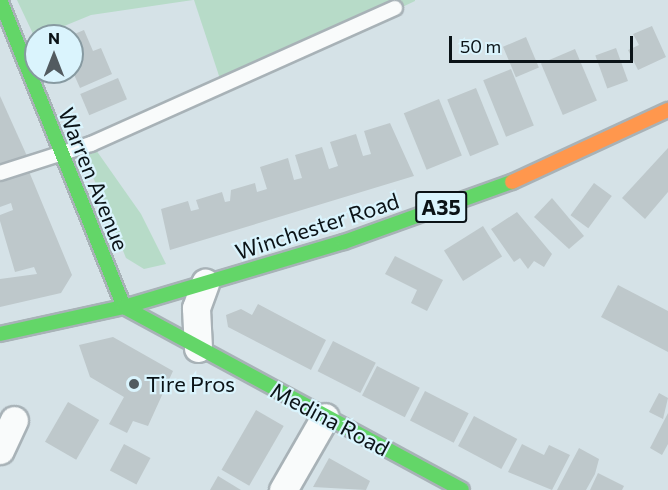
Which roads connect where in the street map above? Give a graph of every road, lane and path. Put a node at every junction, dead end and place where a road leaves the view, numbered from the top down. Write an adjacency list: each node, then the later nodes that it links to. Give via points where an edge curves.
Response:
1 (0, 0): 4 (street, Warren Avenue)
2 (395, 8): 4 (lane, via 91,144)
3 (668, 110): 6 (street, Winchester Road / A35, via 539,172 344,242)
4 (59, 152): 5 (lane); 7 (street, Warren Avenue)
5 (0, 173)
6 (205, 283): 7 (street, Winchester Road / A35); 9 (street, via 196,308)
7 (124, 307): 8 (street, Winchester Road / A35); 9 (street, Medina Road)
8 (0, 334)
9 (198, 348): 10 (street, Medina Road)
10 (325, 417): 13 (street); 14 (street, Medina Road)
11 (14, 420): 12 (street)
12 (0, 450)
13 (283, 490)
14 (462, 490)

